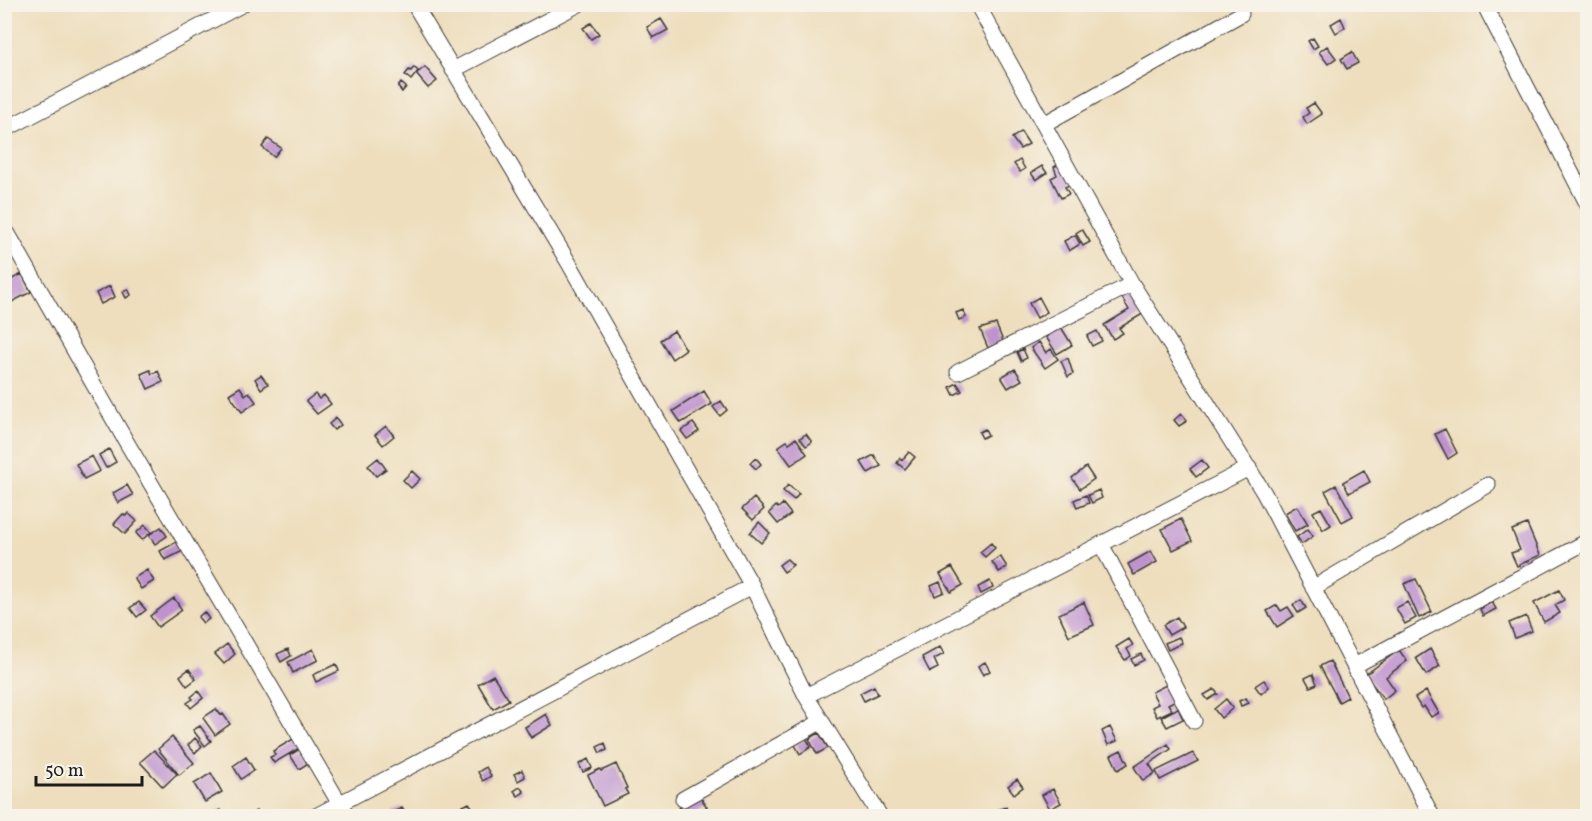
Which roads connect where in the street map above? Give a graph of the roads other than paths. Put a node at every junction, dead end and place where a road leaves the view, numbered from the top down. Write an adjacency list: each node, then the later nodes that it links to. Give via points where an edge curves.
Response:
1 (243, 4): 9 (street)
2 (414, 4): 7 (street)
3 (579, 4): 7 (street)
4 (977, 4): 8 (street)
5 (1484, 4): 10 (street)
6 (1241, 14): 8 (street)
7 (453, 70): 19 (street, via 570,265)
8 (1044, 124): 13 (street)
9 (4, 130)
10 (1581, 178): 11 (street)
11 (1587, 205)
12 (4, 227): 26 (street)
13 (1132, 284): 14 (street); 15 (street)
14 (958, 372)
15 (1249, 468): 18 (street); 20 (street)
16 (1488, 485): 20 (street)
17 (1587, 541): 21 (street)
18 (1101, 544): 22 (street); 24 (street)
19 (752, 586): 22 (street); 26 (street)
20 (1313, 588): 21 (street)
21 (1354, 666): 29 (street)
22 (806, 696): 23 (street)
23 (822, 721): 25 (street); 28 (street)
24 (1194, 721)
25 (683, 799)
26 (344, 810): 27 (street)
27 (316, 816)
28 (880, 816)
29 (1432, 816)

